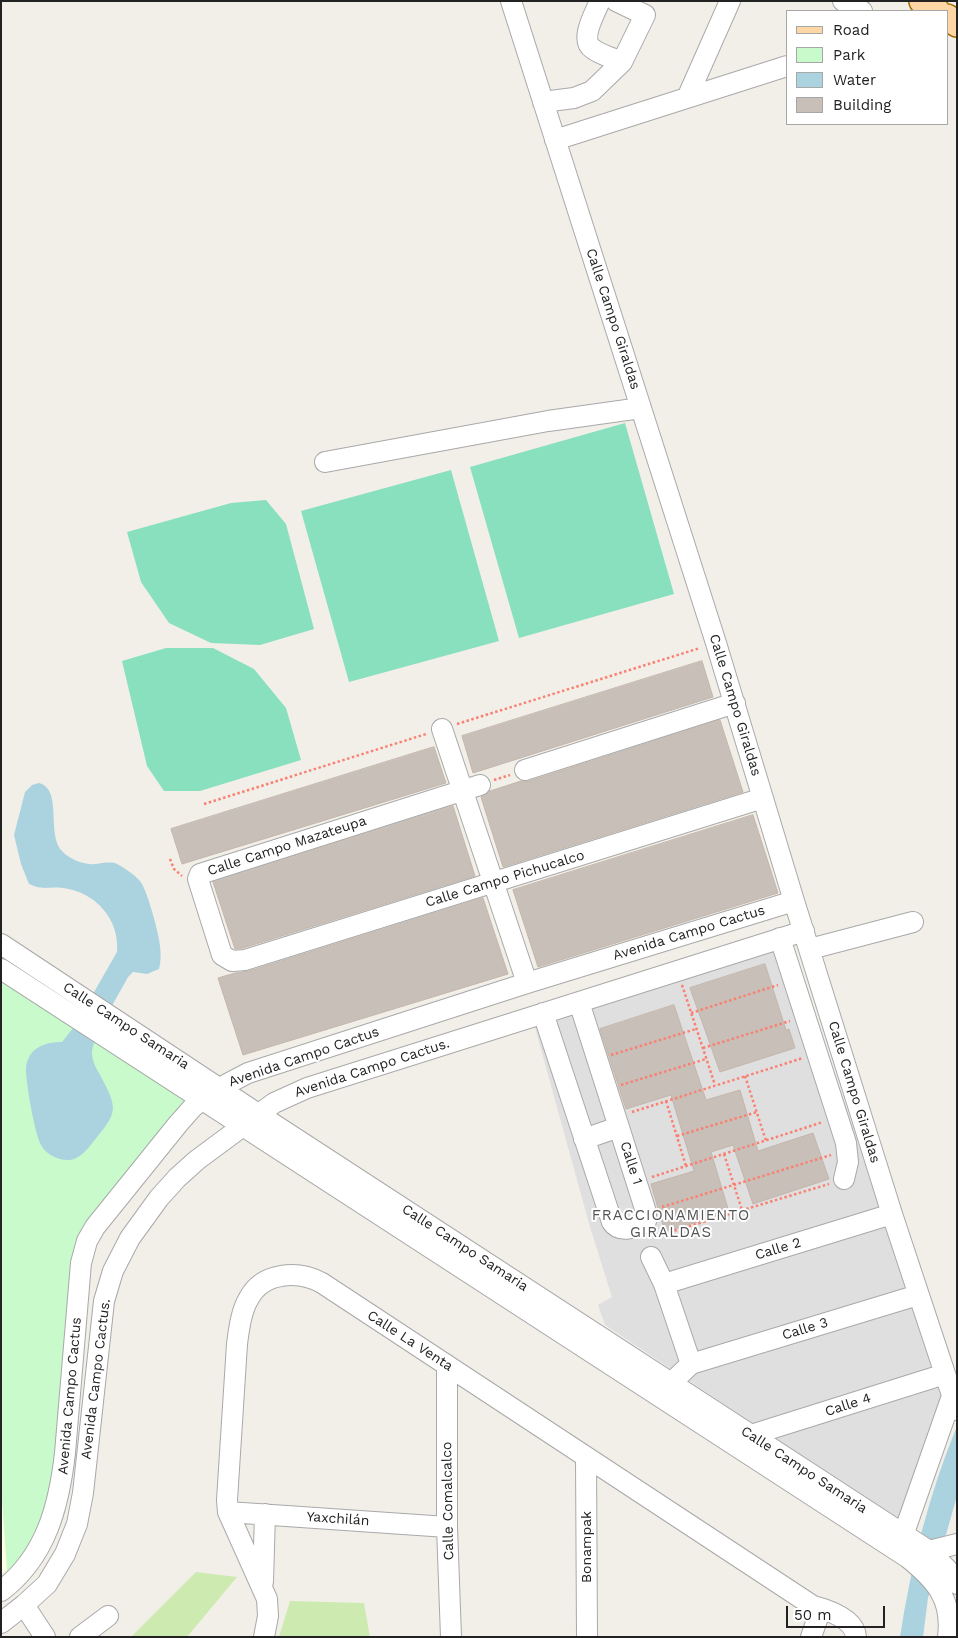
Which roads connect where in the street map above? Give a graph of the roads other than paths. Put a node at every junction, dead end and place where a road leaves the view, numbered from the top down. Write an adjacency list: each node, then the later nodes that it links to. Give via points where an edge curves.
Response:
1 (511, 1): 12 (street, Calle Campo Giraldas)
2 (600, 1): 9 (street, via 586,36 588,43 591,48)
3 (616, 1): 9 (street, via 645,14)
4 (730, 1): 11 (street)
5 (843, 1): 7 (street)
6 (922, 1): 8 (main road)
7 (860, 10)
8 (936, 10)
9 (622, 62): 12 (street, via 592,91 574,98)
10 (786, 66): 11 (street)
11 (687, 98): 13 (street)
12 (543, 102): 13 (street, Calle Campo Giraldas)
13 (555, 140): 14 (street, Calle Campo Giraldas)
14 (641, 408): 15 (street); 16 (street, Calle Campo Giraldas)
15 (325, 462)
16 (735, 704): 18 (street); 20 (street, Calle Campo Giraldas)
17 (442, 729): 19 (street)
18 (525, 770)
19 (471, 787): 21 (street); 27 (street, Calle Campo Mazateupa, via 200,874 198,879 222,955 232,961)
20 (763, 798): 21 (street, Calle Campo Pichucalco); 22 (street, Calle Campo Giraldas)
21 (493, 884): 27 (street, Calle Campo Pichucalco); 29 (street)
22 (794, 901): 25 (street, Calle Campo Giraldas); 29 (street, Avenida Campo Cactus)
23 (913, 922): 25 (street, Avenida Campo Cactus.)
24 (780, 938): 25 (street, Avenida Campo Cactus.); 30 (street, Avenida Campo Cactus.); 37 (street, Calle Campo Giraldas, via 847,1150)
25 (807, 940): 38 (street, Calle Campo Giraldas)
26 (1, 944): 32 (street, Calle Campo Samaria)
27 (246, 960)
28 (1, 969): 33 (street, Calle Campo Samaria)
29 (526, 983): 32 (street, Avenida Campo Cactus, via 248,1073)
30 (579, 1002): 31 (street, Avenida Campo Cactus.); 35 (street, Calle 1)
31 (543, 1013): 34 (street, Avenida Campo Cactus., via 307,1088 274,1103); 36 (street)
32 (219, 1088): 33 (street, Avenida Campo Cactus); 34 (street, Calle Campo Samaria)
33 (202, 1099): 34 (street, Calle Campo Samaria); 57 (street, Avenida Campo Cactus, via 124,1190 87,1241 81,1263 73,1379 57,1503 37,1553 19,1576)
34 (251, 1120): 45 (street, Calle Campo Samaria); 59 (street, Avenida Campo Cactus., via 201,1156 177,1178 145,1216 116,1264 104,1301 77,1524 65,1554 47,1584)
35 (618, 1122): 36 (street); 36 (street, Calle 1, via 637,1182 644,1218 624,1229 615,1227 612,1222)
36 (584, 1139)
37 (844, 1179)
38 (892, 1214): 40 (street, Calle 2); 41 (street, Calle Campo Giraldas)
39 (651, 1257): 40 (street)
40 (664, 1284): 42 (street)
41 (918, 1294): 42 (street, Calle 3); 44 (street, Calle Campo Giraldas)
42 (691, 1364): 45 (street)
43 (447, 1365): 48 (street, Calle La Venta); 49 (street, Calle La Venta, via 318,1281 286,1275 260,1284 248,1300 238,1335); 51 (street, Calle Comalcalco)
44 (945, 1374): 46 (street, Calle Campo Giraldas); 47 (street, Calle 4)
45 (666, 1390): 47 (street, Calle Campo Samaria); 52 (street, Calle Campo Samaria)
46 (954, 1403): 52 (street)
47 (751, 1435): 52 (street, Calle Campo Samaria)
48 (586, 1457): 60 (street, Calle La Venta); 68 (street, Bonampak)
49 (228, 1512): 50 (street, Yaxchilán); 56 (street, Calle La Venta)
50 (265, 1514): 51 (street, Yaxchilán); 56 (street)
51 (447, 1527): 67 (street, Calle Comalcalco)
52 (901, 1543): 54 (street, Calle Campo Samaria)
53 (957, 1544): 54 (street)
54 (923, 1558): 55 (street, via 947,1569); 58 (street, via 934,1582)
55 (957, 1584)
56 (262, 1586): 66 (street, Calle La Venta, via 268,1607)
57 (1, 1591)
58 (952, 1604): 63 (street)
59 (24, 1605): 62 (street, Avenida Campo Cactus.); 64 (street)
60 (813, 1606): 69 (street, via 818,1616); 70 (street, Calle La Venta, via 847,1621 854,1628)
61 (108, 1616): 65 (street)
62 (1, 1622)
63 (951, 1634)
64 (45, 1637)
65 (80, 1637)
66 (264, 1637)
67 (451, 1637)
68 (587, 1637)
69 (811, 1637)
70 (856, 1637)

